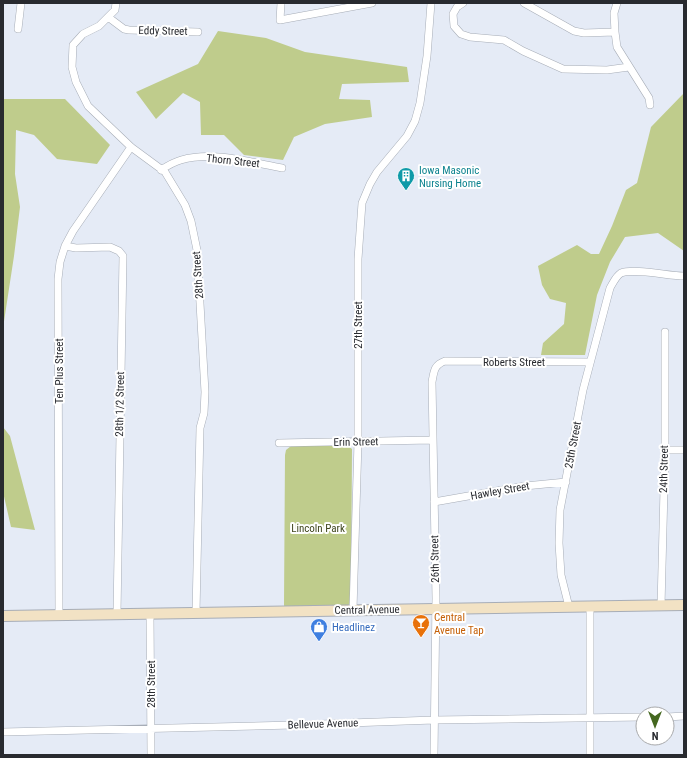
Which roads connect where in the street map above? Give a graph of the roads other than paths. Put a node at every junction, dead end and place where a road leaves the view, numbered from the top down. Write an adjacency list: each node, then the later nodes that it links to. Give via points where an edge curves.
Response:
1 (21, 3): 11 (street)
2 (116, 3): 10 (street, 28th Street, via 115,10)
3 (281, 3): 9 (street, via 280,20)
4 (372, 3): 9 (street)
5 (431, 3): 25 (street, 27th Street, via 427,56 415,121 407,136 377,172 362,203 358,259)
6 (464, 3): 14 (street, via 457,7 453,14 454,26 460,34 504,40 563,69 607,70)
7 (524, 3): 13 (street, via 574,31)
8 (617, 3): 13 (street, via 614,13)
9 (356, 4)
10 (108, 17): 12 (street, Eddy Street, via 129,30); 16 (street, 28th Street, via 99,26 83,34 73,45 72,67 88,106)
11 (18, 29)
12 (198, 32)
13 (615, 32): 14 (street, via 617,46)
14 (629, 67): 15 (street, via 649,98)
15 (650, 105)
16 (131, 147): 18 (street, 28th Street); 19 (street, Ten Plus Street)
17 (282, 168): 18 (street, Thorn Street, via 225,158 203,157 180,160)
18 (161, 170): 37 (street, 28th Street, via 185,205 197,250 205,392 200,428)
19 (64, 246): 38 (street, 28th 1/2 Street, via 110,247 123,256); 40 (street, Ten Plus Street, via 58,279)
20 (684, 276): 22 (street, 25th Street, via 621,273 612,285)
21 (665, 332): 27 (street, 24th Street)
22 (590, 362): 23 (street, Roberts Street); 29 (street, 25th Street)
23 (439, 364): 24 (street, 26th Street, via 432,382)
24 (432, 440): 25 (street, Erin Street); 30 (street, 26th Street)
25 (358, 442): 26 (street, Erin Street); 36 (street, 27th Street)
26 (280, 443)
27 (665, 450): 28 (street); 32 (street, 24th Street)
28 (684, 450)
29 (566, 482): 30 (street, Hawley Street, via 525,486); 33 (street, 25th Street, via 560,510 559,543 561,575)
30 (434, 502): 35 (street, 26th Street)
31 (684, 605): 32 (street, Central Avenue)
32 (661, 606): 34 (street, Central Avenue)
33 (569, 607): 34 (street, Central Avenue); 35 (street, Central Avenue)
34 (590, 607): 43 (street)
35 (436, 609): 36 (street, Central Avenue); 44 (street, 26th Street)
36 (353, 610): 37 (street, Central Avenue)
37 (196, 613): 39 (street, Central Avenue)
38 (117, 614): 39 (street, Central Avenue); 40 (street, Central Avenue)
39 (150, 614): 45 (street, 28th Street)
40 (59, 615): 41 (street, Central Avenue)
41 (3, 616)
42 (635, 717): 43 (street, Bellevue Avenue)
43 (590, 718): 44 (street, Bellevue Avenue); 49 (street)
44 (434, 720): 45 (street, Bellevue Avenue); 48 (street, 26th Street)
45 (151, 729): 46 (street, Bellevue Avenue); 47 (street, 28th Street)
46 (3, 732)
47 (151, 755)
48 (434, 755)
49 (590, 755)

